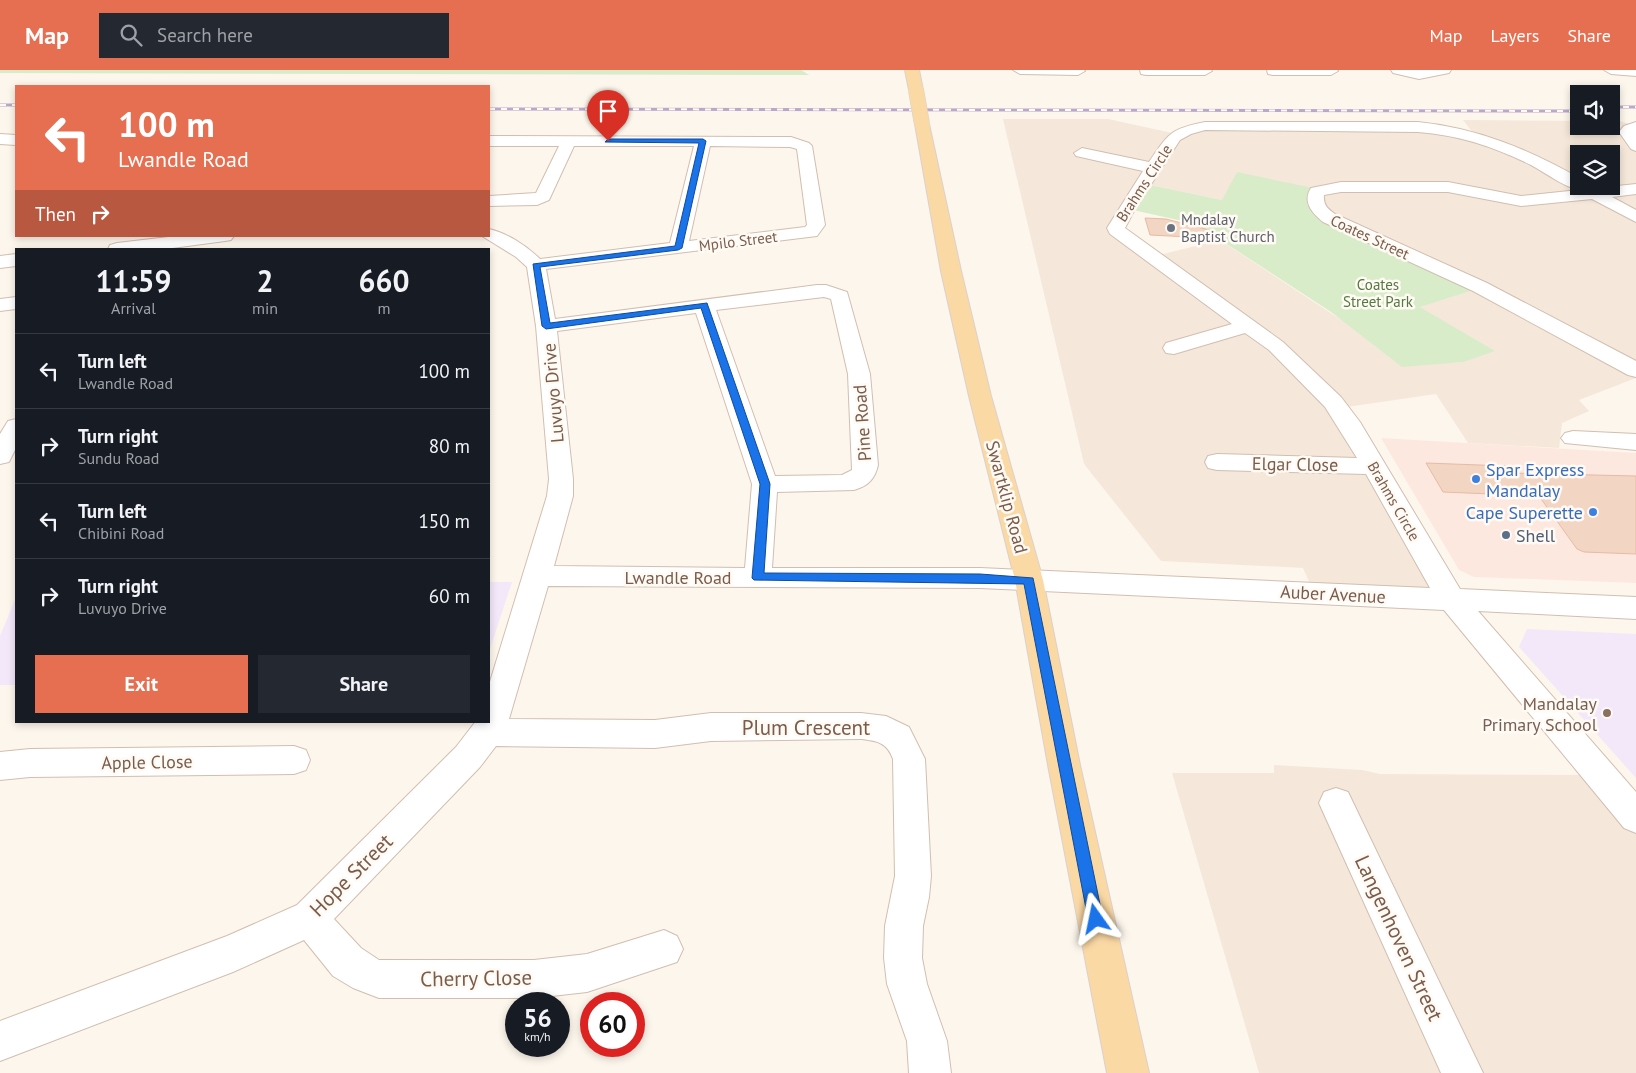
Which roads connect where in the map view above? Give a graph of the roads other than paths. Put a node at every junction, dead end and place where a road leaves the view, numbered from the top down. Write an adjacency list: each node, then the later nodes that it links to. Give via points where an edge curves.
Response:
1 (912, 70): 54 (main road, Swartklip Road, bridge, via 962,319)
2 (1020, 70): 3 (street)
3 (1049, 70): 4 (street)
4 (1078, 70)
5 (1175, 70): 9 (street); 10 (street)
6 (1398, 70): 7 (street, via 1418,75)
7 (1444, 70)
8 (1611, 70): 14 (street)
9 (1146, 71)
10 (1205, 71)
11 (1273, 71): 12 (street)
12 (1301, 71): 13 (street)
13 (1331, 71)
14 (1636, 72)
15 (1636, 126): 21 (street, via 1627,132)
16 (0, 140): 17 (street)
17 (15, 140)
18 (570, 140): 19 (street); 20 (street); 29 (street, via 543,196 532,201)
19 (490, 141)
20 (703, 141): 34 (street); 34 (street, Mpilo Street, via 799,143 804,146 816,225 814,230 804,233)
21 (1636, 146)
22 (1082, 153): 23 (street)
23 (1153, 168): 24 (street, Brahms Circle, via 1177,134 1198,127 1418,127 1458,131 1489,139); 42 (street, Brahms Circle, via 1117,223 1117,231)
24 (1570, 180)
25 (1620, 189): 26 (street)
26 (1636, 189)
27 (1570, 191): 44 (street, Coates Street, via 1521,201 1448,187 1340,187 1317,192 1315,198 1316,206 1329,218 1480,287)
28 (1597, 195): 30 (street, Brahms Circle)
29 (490, 201)
30 (1636, 217)
31 (490, 235): 37 (street, via 523,253)
32 (217, 237): 33 (street)
33 (124, 248)
34 (678, 248): 37 (street, Mpilo Street)
35 (15, 260): 36 (street)
36 (0, 262)
37 (536, 265): 41 (street, Luvuyo Drive)
38 (15, 303): 39 (street)
39 (0, 305)
40 (704, 305): 41 (street); 51 (street); 51 (street, Pine Road, via 817,290 834,293 842,301 859,374 864,474 854,482)
41 (546, 326): 52 (street, Luvuyo Drive, via 561,479 560,496)
42 (1248, 326): 43 (street); 50 (street, Brahms Circle, via 1287,356 1333,402)
43 (1174, 348)
44 (1636, 370)
45 (15, 428): 48 (street)
46 (1573, 438): 47 (street)
47 (1636, 442)
48 (0, 456)
49 (1217, 462): 50 (street, Elgar Close)
50 (1373, 466): 55 (street, Brahms Circle)
51 (765, 484): 53 (street)
52 (538, 576): 53 (street, Lwandle Road); 57 (street, Hope Street)
53 (758, 578): 54 (street, Lwandle Road)
54 (1029, 580): 55 (street, Auber Avenue); 66 (main road, Swartklip Road)
55 (1451, 599): 56 (street, Auber Avenue); 61 (street, Brahms Circle)
56 (1636, 608)
57 (488, 732): 62 (street, Hope Street, via 468,757); 65 (street, Plum Crescent, via 655,734 711,727 861,726 885,728 898,735 909,758 912,876 902,958 907,984 927,1041)
58 (294, 760): 59 (street, Apple Close)
59 (0, 766)
60 (1336, 803): 67 (street, Langenhoven Street)
61 (1636, 817)
62 (310, 918): 63 (street, Cherry Close, via 346,964 379,980 534,978 587,972); 64 (street, Hope Street, via 233,953)
63 (664, 948)
64 (0, 1041)
65 (930, 1073)
66 (1128, 1073)
67 (1462, 1073)

